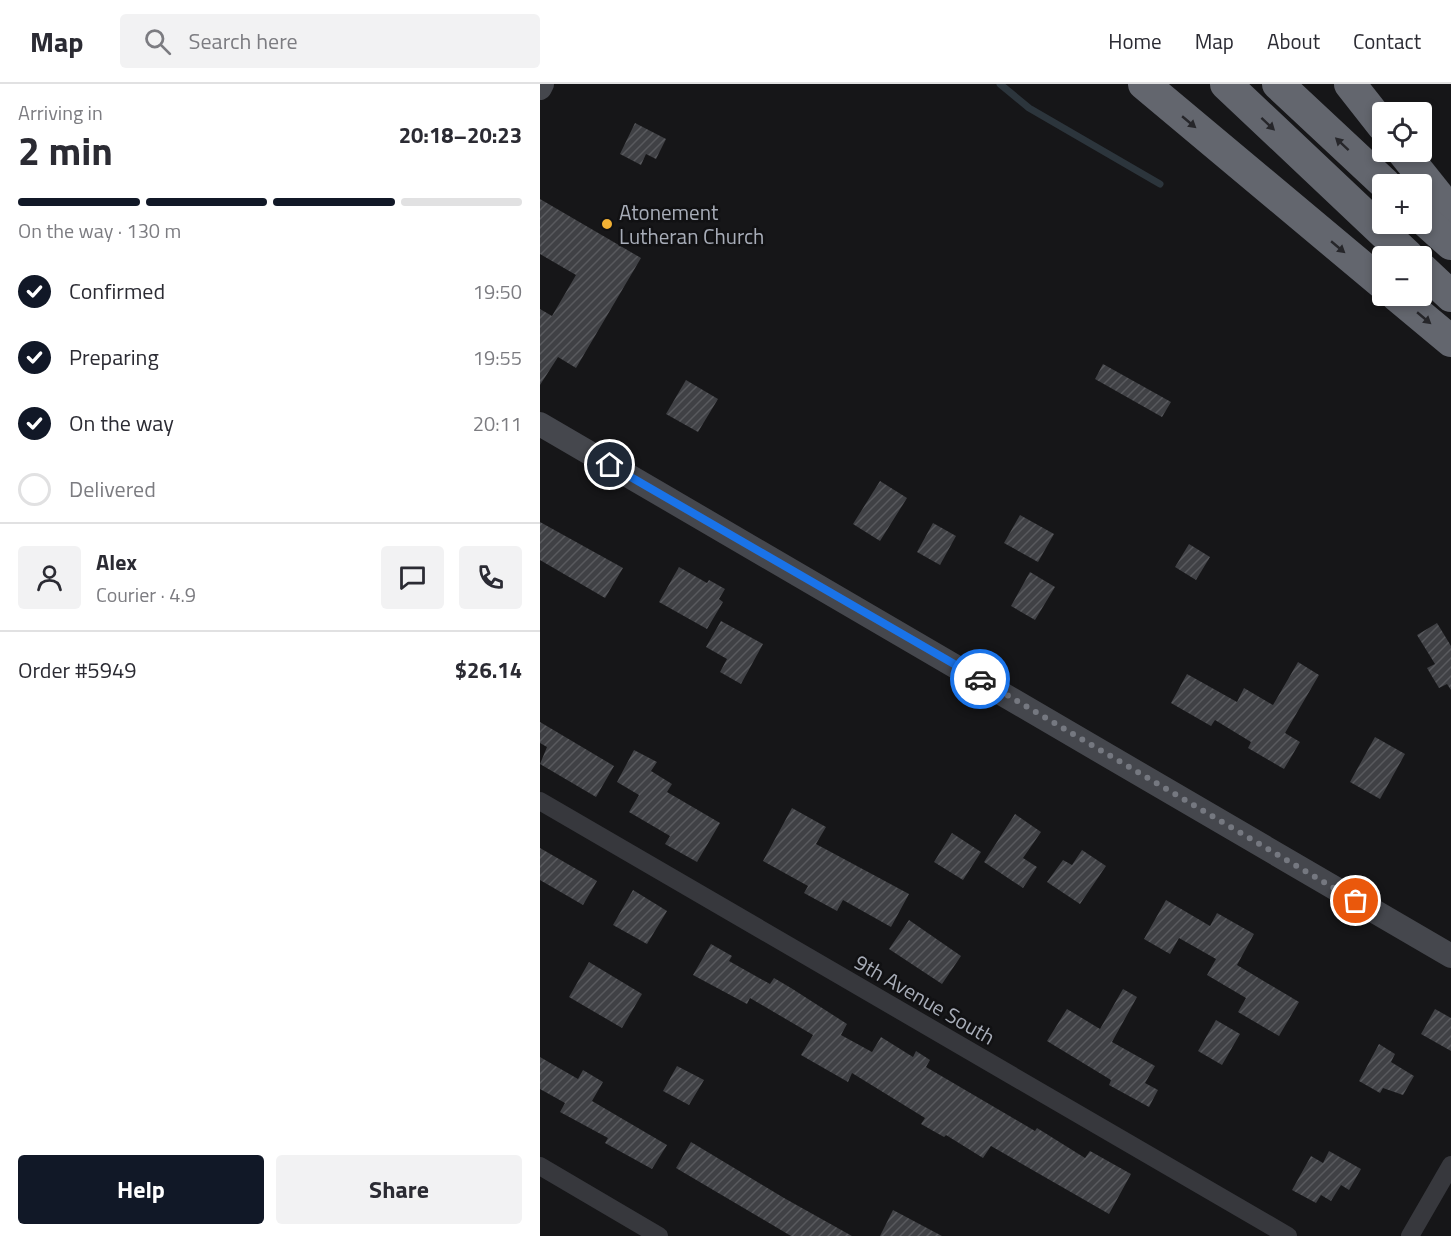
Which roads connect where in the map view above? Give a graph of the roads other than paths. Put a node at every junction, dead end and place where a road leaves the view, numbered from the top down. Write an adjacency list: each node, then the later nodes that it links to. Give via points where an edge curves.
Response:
1 (542, 84): 6 (street)
2 (1144, 84): 14 (highway, one-way to 14)
3 (1226, 84): 13 (highway, one-way to 13)
4 (1278, 84): 9 (highway, one-way to 4)
5 (1350, 84): 7 (highway)
6 (540, 88)
7 (1372, 112)
8 (1411, 162): 10 (highway)
9 (1374, 174)
10 (1451, 212)
11 (1432, 227): 12 (highway)
12 (1451, 244)
13 (1397, 246)
14 (1372, 275)
15 (1432, 279): 16 (highway)
16 (1451, 297)
17 (1409, 306): 18 (highway, one-way to 18)
18 (1451, 341)
19 (540, 424): 21 (street)
20 (540, 801): 25 (street, 9th Avenue South)
21 (1451, 956)
22 (540, 1166): 24 (street)
23 (1451, 1166): 26 (street)
24 (659, 1236)
25 (1288, 1236)
26 (1410, 1236)

